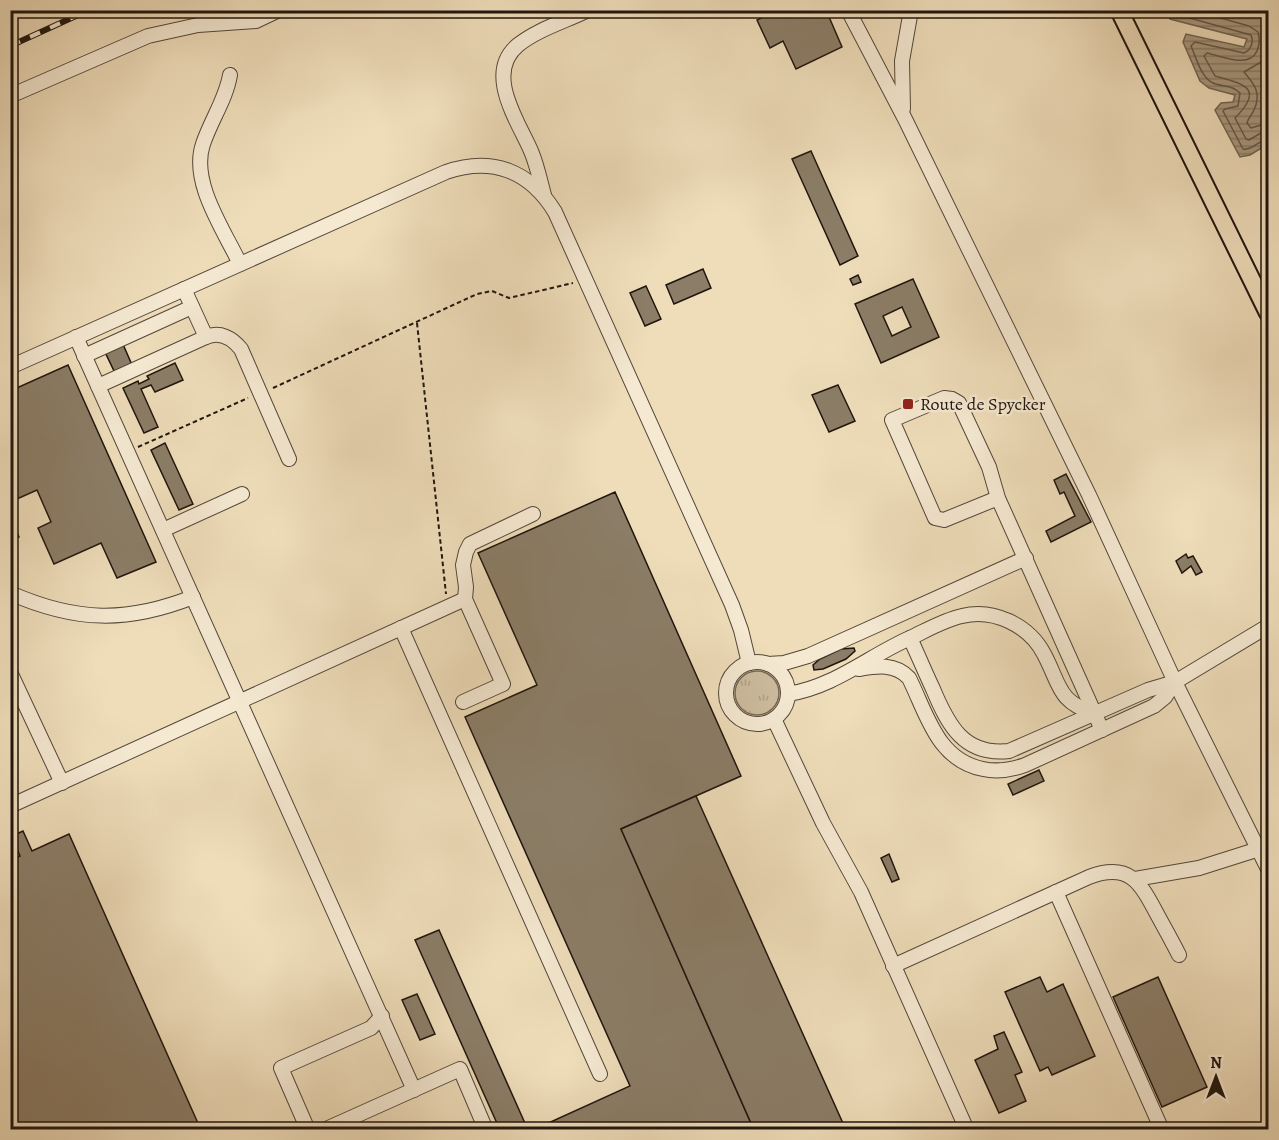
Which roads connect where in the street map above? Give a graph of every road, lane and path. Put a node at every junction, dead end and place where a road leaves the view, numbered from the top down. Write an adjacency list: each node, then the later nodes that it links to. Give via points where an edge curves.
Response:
1 (279, 10): 7 (street, via 256,21 198,25 148,36)
2 (588, 10): 9 (street, via 522,42 505,63 505,90 534,158)
3 (848, 10): 8 (street)
4 (911, 10): 8 (street, via 902,69)
5 (1119, 10): 10 (main road)
6 (230, 75): 11 (street, via 203,144 200,169 206,191)
7 (10, 96)
8 (905, 119): 43 (street, via 1089,495)
9 (544, 196): 11 (street, via 529,182 504,169 485,165 465,167); 12 (street)
10 (1212, 198): 14 (main road); 16 (main road)
11 (240, 264): 13 (street)
12 (585, 280): 17 (path, via 509,298 492,291 477,294); 39 (street, via 732,605)
13 (184, 289): 15 (street); 18 (street)
14 (1269, 291)
15 (192, 307): 19 (street); 20 (street)
16 (1269, 313)
17 (417, 322): 23 (path); 34 (path)
18 (76, 337): 20 (street); 21 (street)
19 (206, 337): 22 (street); 23 (street, via 219,334 238,346)
20 (84, 356): 22 (street)
21 (10, 367)
22 (98, 386): 24 (street)
23 (261, 393): 24 (path); 25 (street)
24 (127, 452): 29 (street)
25 (289, 459)
26 (242, 494): 29 (street)
27 (998, 498): 27 (street, via 989,467 956,401 939,400 892,420 935,518 944,520); 30 (street)
28 (533, 514): 33 (street, via 470,544 463,565)
29 (163, 530): 32 (street)
30 (1026, 558): 38 (street); 47 (street)
31 (10, 593): 32 (street, via 65,611 107,616 150,612)
32 (193, 597): 45 (street)
33 (465, 599): 34 (street); 46 (street, via 503,684)
34 (447, 607): 36 (street)
35 (1269, 626): 43 (street)
36 (401, 628): 45 (street); 59 (street)
37 (910, 638): 41 (street); 47 (street, via 963,616 987,614 1005,619 1021,627 1039,646 1065,697); 47 (street, via 950,724 963,739 976,746 1014,750)
38 (808, 656): 40 (street); 44 (street, via 799,664)
39 (749, 663): 40 (street); 48 (street, via 729,679 729,706 748,723 762,724)
40 (768, 664): 44 (street, via 779,671)
41 (852, 671): 44 (street, via 810,690); 49 (street, via 880,666 902,671 943,746 962,762 980,768 1019,767)
42 (10, 672): 50 (street)
43 (1174, 682): 47 (street); 49 (street, via 1158,703); 52 (street)
44 (788, 690): 48 (street, via 785,707)
45 (240, 702): 50 (street); 58 (street)
46 (463, 702)
47 (1095, 714): 49 (street)
48 (774, 719): 57 (street, via 823,824 861,892)
49 (1102, 730)
50 (62, 783): 51 (street)
51 (10, 806)
52 (1259, 849): 53 (street); 54 (street, via 1199,868)
53 (1269, 869)
54 (1135, 879): 55 (street, via 1121,873 1101,874); 56 (street)
55 (1056, 892): 57 (street); 65 (street)
56 (1179, 955)
57 (893, 966): 64 (street)
58 (382, 1016): 60 (street); 61 (street, via 371,1028 281,1068)
59 (600, 1074)
60 (414, 1090): 62 (street); 63 (street, via 460,1070)
61 (308, 1130)
62 (324, 1130)
63 (486, 1130)
64 (967, 1130)
65 (1162, 1130)

